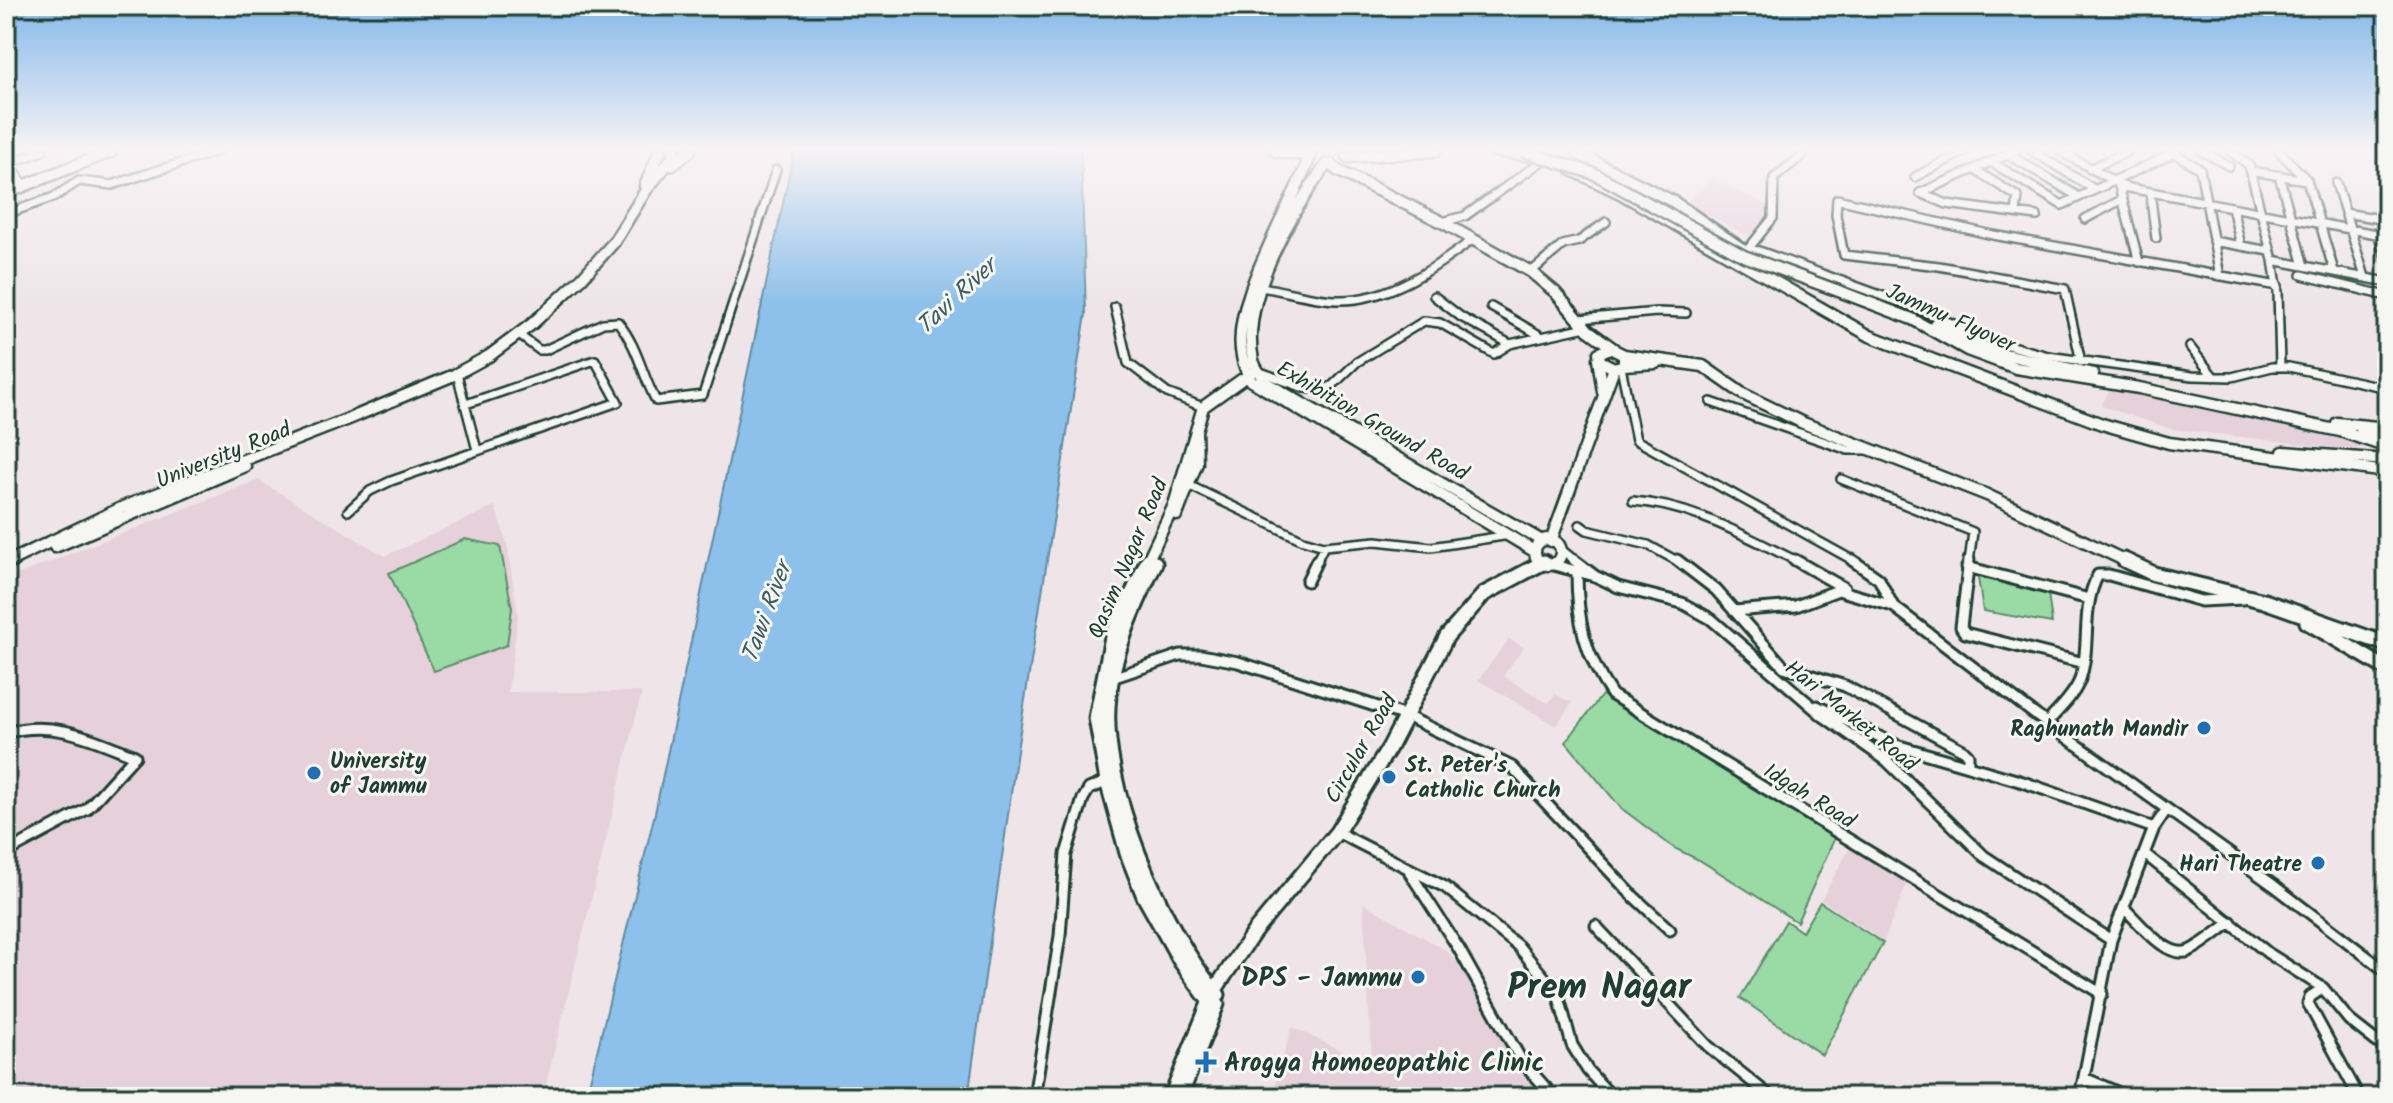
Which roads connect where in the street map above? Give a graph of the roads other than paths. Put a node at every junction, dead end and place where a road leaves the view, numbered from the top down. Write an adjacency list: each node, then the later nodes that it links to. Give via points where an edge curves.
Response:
1 (39, 202): 30 (street)
2 (639, 202): 67 (main road, University Road, via 596,263)
3 (765, 202): 67 (street, via 705,394 656,401 634,342 618,322 603,323 545,350)
4 (1292, 202): 75 (main road, via 1252,284 1241,350)
5 (1302, 202): 60 (main road, Exhibition Ground Road)
6 (1403, 202): 36 (main road)
7 (1482, 202): 31 (street)
8 (1637, 202): 48 (main road)
9 (1647, 202): 86 (main road, Jammu Flyover, bridge, via 1744,256 1912,319 1990,360 2300,423)
10 (1659, 202): 83 (main road, Jammu Flyover, bridge, via 1749,251 1914,314 1995,352)
11 (1669, 202): 46 (main road)
12 (1773, 202): 46 (street, via 1773,218)
13 (1837, 202): 73 (street, via 1844,255 2065,289)
14 (1860, 202): 51 (street, via 1979,232)
15 (1947, 202): 27 (street)
16 (2017, 202): 27 (street)
17 (2116, 202): 34 (street)
18 (2122, 202): 51 (street)
19 (2151, 202): 42 (street)
20 (2204, 202): 44 (street)
21 (2207, 202): 26 (street)
22 (2258, 202): 28 (street)
23 (2287, 202): 33 (street)
24 (2314, 202): 38 (street)
25 (2342, 202): 29 (street)
26 (2232, 207): 28 (street); 45 (street)
27 (2016, 212): 32 (street)
28 (2260, 212): 33 (street); 47 (street)
29 (2345, 213): 35 (street); 39 (street)
30 (6, 214)
31 (1465, 216): 36 (street); 40 (street)
32 (2037, 216)
33 (2291, 218): 38 (street); 52 (street)
34 (2085, 219)
35 (2387, 220)
36 (1442, 222): 40 (main road)
37 (1606, 222): 54 (street, via 1579,241 1563,245)
38 (2320, 223): 39 (street); 53 (street)
39 (2350, 229): 41 (street); 57 (street)
40 (1458, 232): 43 (main road)
41 (2383, 235): 50 (street)
42 (2156, 238)
43 (1472, 240): 54 (main road); 60 (street, via 1435,269 1375,294 1341,300)
44 (2213, 241): 45 (street); 56 (street)
45 (2241, 246): 47 (street)
46 (1747, 248): 48 (street); 73 (street, via 1997,342); 89 (main road, via 1770,269 1873,331 2134,428 2233,446)
47 (2270, 251): 49 (street)
48 (1736, 258): 90 (main road, via 1870,336 2102,424 2169,443)
49 (2273, 260): 52 (street); 59 (street)
50 (2387, 260)
51 (2139, 262): 56 (street)
52 (2304, 266): 53 (street)
53 (2334, 271): 57 (street)
54 (1531, 272): 66 (main road)
55 (2302, 275): 62 (street)
56 (2220, 276): 59 (street)
57 (2365, 277): 58 (street)
58 (2387, 282)
59 (2278, 286): 74 (street)
60 (1261, 287): 75 (main road, Exhibition Ground Road)
61 (1434, 296): 69 (street)
62 (2387, 296)
63 (1115, 307): 82 (street, via 1128,363 1167,393)
64 (1491, 307): 68 (street)
65 (1686, 313): 66 (street, via 1657,312)
66 (1585, 326): 68 (street); 71 (main road); 72 (main road)
67 (519, 335): 76 (main road, University Road)
68 (1541, 336): 69 (street)
69 (1510, 344): 75 (street, via 1492,354 1440,323 1424,321 1322,390)
70 (2190, 347): 77 (street)
71 (1598, 357): 72 (main road, via 1603,364); 72 (main road, via 1603,350); 79 (main road)
72 (1620, 361): 79 (main road); 88 (main road, via 1703,366 1743,394); 113 (street, via 1636,440 1867,568)
73 (2081, 362): 77 (street)
74 (2280, 366): 77 (street); 78 (street)
75 (1251, 372): 82 (main road); 96 (main road, via 1271,395); 97 (main road, Exhibition Ground Road)
76 (455, 375): 81 (street); 101 (main road, University Road, via 123,507); 104 (main road, University Road, via 361,421 150,504)
77 (2214, 377)
78 (2387, 388)
79 (1603, 392): 97 (main road)
80 (1711, 402): 88 (street, via 1848,450)
81 (466, 404): 87 (street); 87 (street, via 593,360 618,402)
82 (1203, 407): 92 (main road, Qasim Nagar Road, via 1191,440)
83 (2337, 423): 84 (main road); 85 (main road, Jammu Flyover)
84 (2387, 428)
85 (2387, 437)
86 (2387, 447)
87 (477, 450): 94 (street, via 376,488)
88 (1868, 450): 108 (main road, via 1987,495 2154,574)
89 (2387, 460)
90 (2387, 472)
91 (1841, 479): 103 (street, via 1973,532)
92 (1186, 484): 98 (street); 119 (main road, Qasim Nagar Road, via 1125,629); 125 (main road, Qasim Nagar Road, via 1108,652 1096,718)
93 (1633, 501): 109 (street, via 1664,503 1698,514)
94 (348, 511)
95 (1580, 525): 115 (street, via 1657,548 1707,581)
96 (1511, 535): 98 (street, via 1444,546 1376,541); 99 (main road)
97 (1547, 541): 99 (main road); 100 (main road, Exhibition Ground Road)
98 (1324, 546): 107 (street)
99 (1534, 551): 102 (main road)
100 (1563, 551): 102 (main road, Circular Road, via 1561,560); 106 (street)
101 (6, 563)
102 (1547, 563): 105 (street); 121 (main road, Circular Road, via 1494,587 1468,610 1437,654)
103 (1967, 567): 111 (street); 117 (street, via 1961,627 1965,633)
104 (6, 571)
105 (1577, 573): 106 (street); 139 (street, Idgah Road, via 1576,622 1593,668 1612,695)
106 (1595, 576): 120 (street, Hari Market Road, via 1696,609)
107 (1307, 581)
108 (2199, 586): 110 (main road); 112 (street)
109 (1848, 591): 113 (street); 115 (street, via 1832,591 1796,606)
110 (2252, 598): 112 (street); 114 (main road)
111 (2089, 599): 112 (street, via 2095,579 2103,574); 117 (street)
112 (2201, 601)
113 (1893, 606): 122 (street)
114 (2282, 607): 116 (main road); 118 (main road)
115 (1734, 611): 124 (street, via 1784,667 1855,691 1963,750)
116 (2385, 642): 118 (main road, via 2380,651)
117 (2084, 663): 122 (street, via 2073,693)
118 (2387, 667)
119 (1112, 678): 121 (street, via 1180,655 1201,655); 125 (main road, Qasim Nagar Road, via 1107,728)
120 (1799, 695): 124 (street, via 1877,738); 136 (street, Hari Market Road, via 1886,760 1984,856)
121 (1406, 716): 129 (main road, Circular Road); 135 (street, via 1512,767)
122 (2047, 723): 126 (street)
123 (6, 733): 127 (street, via 24,726 56,727 135,756 87,809 9,851)
124 (1968, 766): 128 (street)
125 (1112, 779): 140 (main road, Qasim Nagar Road, via 1127,853 1144,896 1181,962); 143 (street, via 1089,789 1066,854 1060,936)
126 (2167, 809): 128 (street); 137 (street)
127 (6, 823)
128 (2154, 828): 130 (street)
129 (1337, 832): 131 (street); 140 (main road, Circular Road, via 1254,932)
130 (2146, 855): 132 (street); 133 (street)
131 (1410, 872): 146 (street, via 1521,1060); 147 (street, via 1455,894 1518,946 1558,994 1572,1045)
132 (2124, 908): 133 (street, via 2179,953); 136 (street)
133 (2231, 922): 138 (street)
134 (1596, 926): 148 (street, via 1708,1046)
135 (1670, 930)
136 (2111, 940): 139 (street)
137 (2387, 972)
138 (2323, 988): 141 (street, via 2349,1020); 151 (street, via 2308,1003)
139 (2102, 994): 142 (street)
140 (1214, 999): 144 (main road, Circular Road); 145 (main road, Circular Road)
141 (2387, 1050)
142 (2084, 1078): 149 (street); 150 (street)
143 (1034, 1097)
144 (1171, 1097)
145 (1180, 1097)
146 (1554, 1097)
147 (1612, 1097)
148 (1771, 1097)
149 (2080, 1097)
150 (2128, 1097)
151 (2359, 1097)

